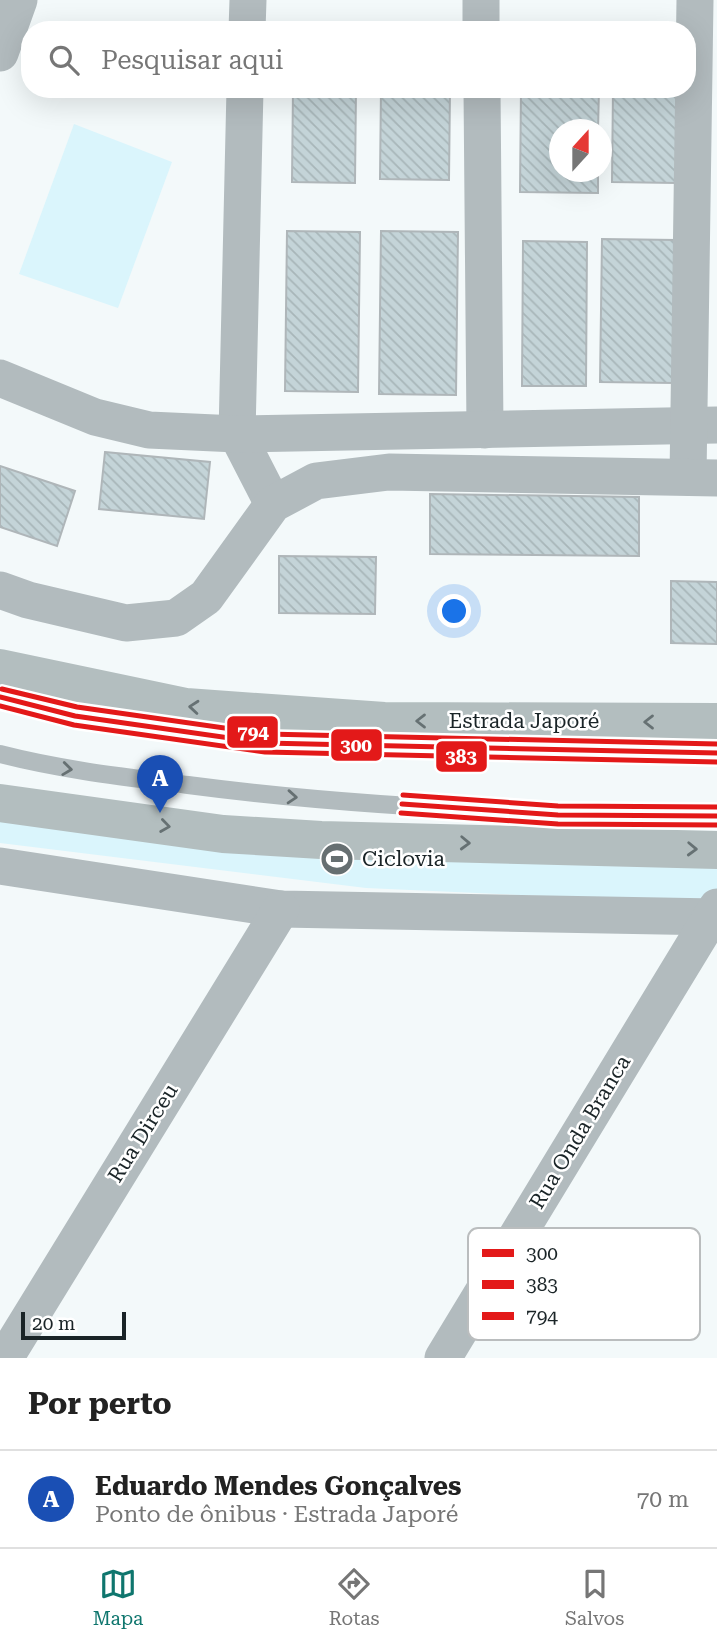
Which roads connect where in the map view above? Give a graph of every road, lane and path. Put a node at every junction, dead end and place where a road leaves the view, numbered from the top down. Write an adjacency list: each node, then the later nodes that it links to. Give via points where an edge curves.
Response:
1 (19, 0): 8 (street)
2 (248, 0): 5 (street)
3 (481, 0): 6 (street)
4 (695, 0): 7 (street)
5 (247, 21)
6 (481, 21)
7 (695, 21)
8 (0, 53)
9 (696, 53): 13 (street)
10 (246, 98): 15 (street)
11 (482, 98): 14 (street)
12 (0, 378): 15 (street, via 95,417 149,430)
13 (703, 425): 14 (street); 16 (street)
14 (485, 430): 15 (street)
15 (237, 434): 17 (street)
16 (702, 477): 17 (street, via 389,472 316,481)
17 (273, 505): 18 (street, via 206,597 176,618 126,624)
18 (0, 590)
19 (0, 668): 21 (main road, Estrada Japoré, one-way to 19, via 384,721 186,707)
20 (0, 697): 22 (lane, via 75,716 265,743)
21 (717, 722)
22 (717, 753)
23 (0, 754): 25 (lane, one-way to 25, via 49,767 266,795 558,815)
24 (0, 803): 26 (main road, one-way to 26, via 223,834)
25 (717, 816)
26 (717, 850)
27 (0, 866): 28 (street)
28 (281, 909): 29 (street); 32 (street, Rua Dirceu)
29 (715, 914): 30 (street, Rua Onda Branca)
30 (523, 1228)
31 (468, 1317): 33 (street, Rua Onda Branca)
32 (5, 1358)
33 (443, 1358)

